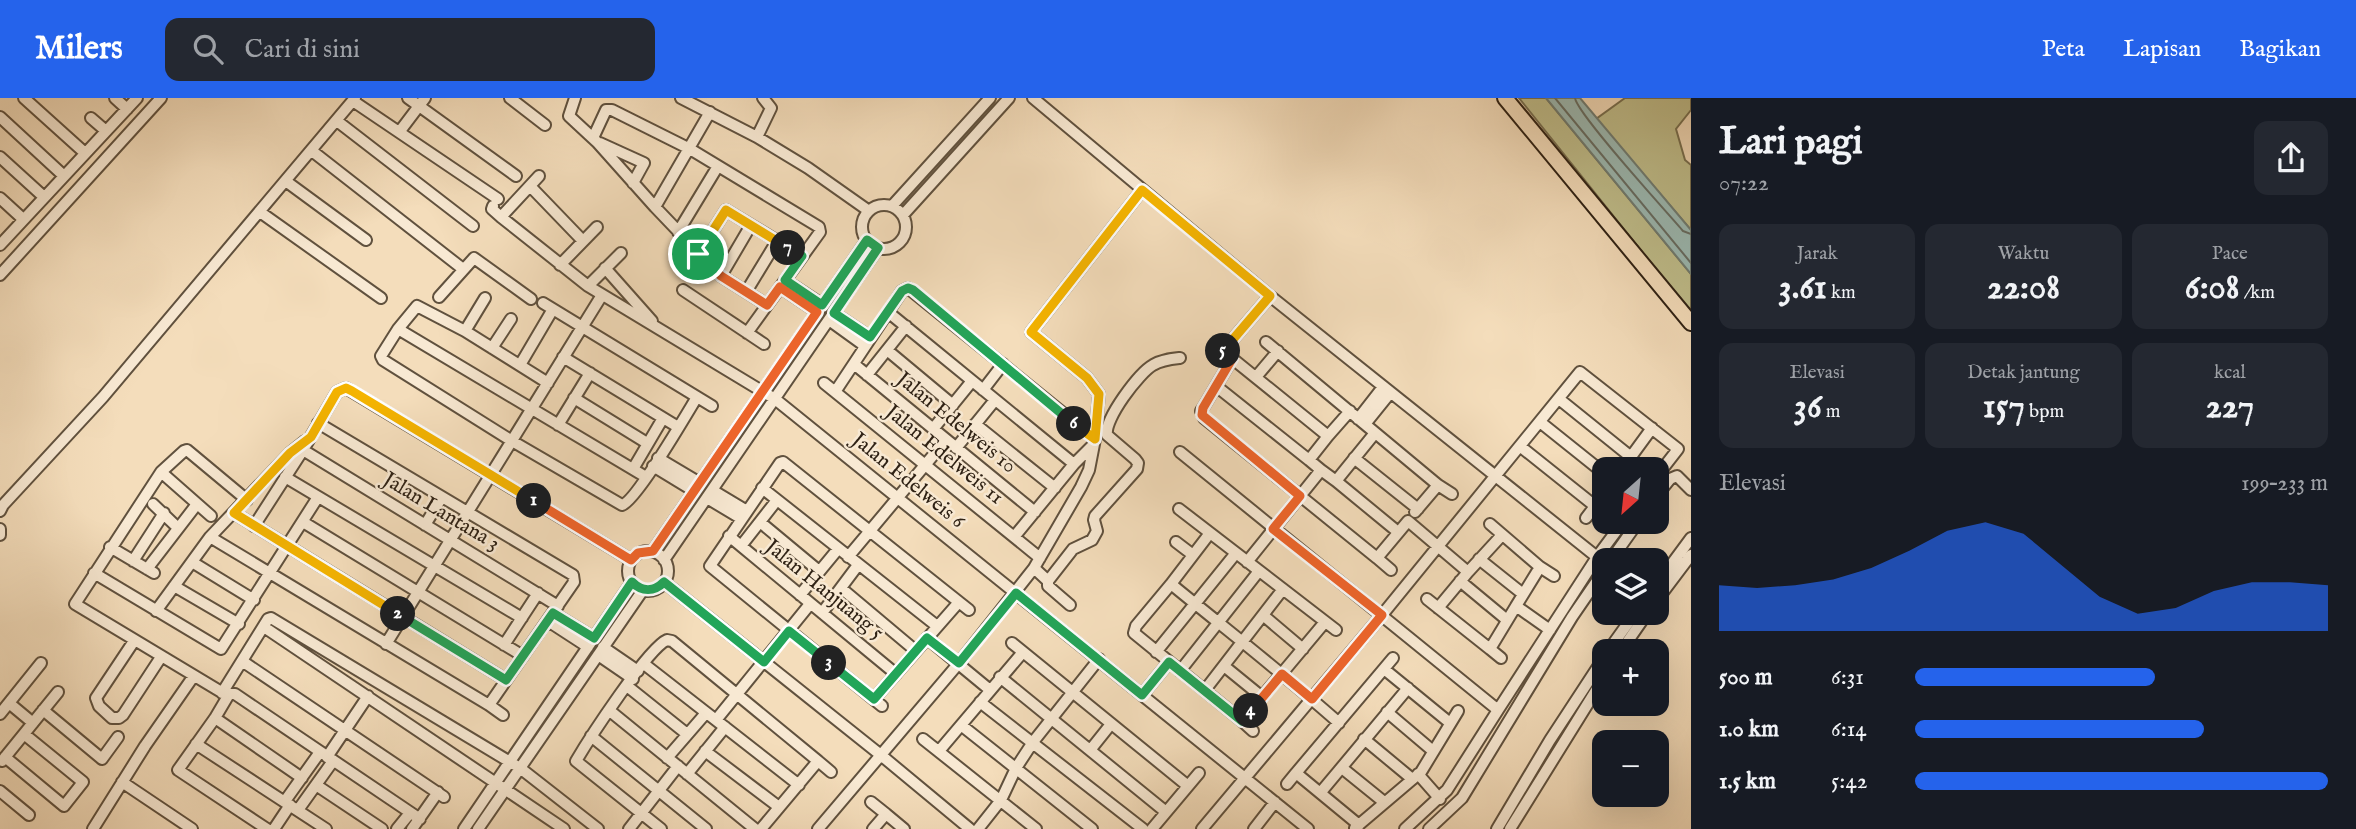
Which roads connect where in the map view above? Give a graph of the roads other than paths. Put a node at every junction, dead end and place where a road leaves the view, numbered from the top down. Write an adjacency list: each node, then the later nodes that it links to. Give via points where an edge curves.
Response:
1 (24, 98): 28 (street)
2 (115, 98): 16 (street)
3 (137, 98): 16 (street)
4 (161, 98): 63 (street)
5 (408, 98): 15 (street)
6 (510, 98): 21 (street)
7 (575, 98): 25 (street, via 568,115)
8 (681, 98): 17 (street)
9 (763, 98): 24 (street, via 771,108)
10 (990, 98): 40 (street)
11 (1009, 98): 44 (street)
12 (1033, 98): 37 (street)
13 (1505, 98): 80 (main road)
14 (354, 99): 20 (street); 23 (street, Jalan Edelweis 6)
15 (422, 102): 23 (street); 32 (street)
16 (127, 108): 22 (street)
17 (710, 112): 24 (street); 26 (street)
18 (0, 117): 31 (street)
19 (91, 118): 22 (street)
20 (337, 121): 27 (street); 48 (street)
21 (545, 125)
22 (106, 131): 28 (street)
23 (400, 131): 45 (street, Jalan Edelweis 6, via 495,203 492,209)
24 (757, 137): 42 (street)
25 (595, 140): 26 (street, via 609,109); 35 (street); 35 (street, via 643,163)
26 (690, 149): 30 (street); 41 (street)
27 (312, 150): 34 (street); 62 (street)
28 (85, 153): 31 (street)
29 (0, 157): 38 (street)
30 (718, 166): 50 (street); 59 (street, via 819,227)
31 (64, 176): 38 (street)
32 (516, 176)
33 (539, 176): 36 (street)
34 (287, 181): 43 (street); 51 (street)
35 (633, 183): 41 (street)
36 (530, 186): 45 (street); 53 (street)
37 (1142, 190): 70 (street); 110 (street, via 1031,332 1087,378)
38 (44, 197): 46 (street)
39 (0, 198): 46 (street)
40 (892, 206): 42 (street, via 880,205); 44 (street)
41 (655, 207): 50 (street)
42 (869, 211): 52 (street, via 862,225)
43 (260, 212): 72 (street); 176 (street)
44 (903, 215): 56 (street, via 906,231 901,242)
45 (501, 217): 60 (street, Jalan Edelweis 6)
46 (23, 219): 55 (street)
47 (751, 225): 54 (street); 58 (street, via 726,210); 64 (street)
48 (473, 226)
49 (597, 227): 53 (street)
50 (678, 232): 58 (street)
51 (366, 240)
52 (867, 240): 56 (street); 75 (street)
53 (583, 241): 60 (street)
54 (777, 241): 59 (street); 68 (street)
55 (1, 242)
56 (878, 248): 78 (street)
57 (621, 253): 61 (street)
58 (698, 254): 64 (street)
59 (802, 256): 65 (street)
60 (560, 265): 66 (street, Jalan Edelweis 6)
61 (605, 268): 66 (street); 84 (street)
62 (463, 269): 71 (street); 76 (street, via 476,258)
63 (0, 275)
64 (721, 276): 68 (street)
65 (783, 283): 74 (street); 75 (street)
66 (588, 286): 69 (street, Jalan Edelweis 6)
67 (683, 290): 86 (street)
68 (746, 292): 74 (street)
69 (602, 295): 82 (street); 84 (street, Jalan Edelweis 6)
70 (1270, 296): 93 (street); 107 (street)
71 (439, 297)
72 (381, 298)
73 (485, 298): 85 (street)
74 (767, 305): 86 (street)
75 (820, 308): 108 (street)
76 (553, 309): 82 (street); 98 (street)
77 (888, 312): 81 (street); 87 (street); 97 (street, via 902,291 913,290)
78 (832, 316): 87 (street); 114 (street)
79 (511, 319): 90 (street)
80 (1691, 323)
81 (906, 326): 91 (street); 102 (street)
82 (582, 327): 94 (street); 111 (street)
83 (398, 328): 85 (street, via 417,306); 119 (street); 134 (street, via 381,356 383,360)
84 (658, 329): 108 (street, Jalan Edelweis 6)
85 (465, 331): 90 (street)
86 (747, 333): 89 (street)
87 (868, 341): 96 (street)
88 (1266, 342): 92 (street)
89 (764, 344)
90 (492, 348): 98 (street)
91 (887, 350): 100 (street); 117 (street)
92 (1278, 352): 101 (street); 121 (street)
93 (1224, 356): 101 (street); 105 (street)
94 (564, 357): 99 (street); 103 (street)
95 (1180, 358): 116 (street, via 1150,366)
96 (854, 364): 100 (street, Jalan Edelweis 10); 109 (street)
97 (1003, 364): 106 (street); 130 (street)
98 (520, 365): 103 (street)
99 (590, 373): 112 (street); 120 (street)
100 (867, 375): 128 (street, Jalan Edelweis 10)
101 (1256, 377): 131 (street)
102 (972, 381): 106 (street); 117 (street)
103 (548, 383): 119 (street)
104 (824, 383): 109 (street, Jalan Edelweis 11)
105 (1216, 386): 143 (street); 164 (street, via 1201,411 1204,418)
106 (983, 390): 115 (street)
107 (1386, 390): 121 (street); 154 (street)
108 (763, 391): 114 (street, Jalan Edelweis 6); 158 (street)
109 (835, 392): 145 (street, Jalan Edelweis 11)
110 (1099, 394): 116 (street); 130 (street)
111 (696, 397): 118 (street); 126 (street)
112 (574, 398): 125 (street); 135 (street)
113 (1559, 398): 122 (street); 127 (street, via 1580,372); 140 (street)
114 (775, 399): 162 (street); 166 (street, Jalan Edelweis 6)
115 (995, 400): 124 (street); 146 (street)
116 (1121, 401): 130 (street)
117 (953, 405): 128 (street)
118 (712, 406)
119 (532, 408): 125 (street); 134 (street)
120 (663, 418): 126 (street); 135 (street)
121 (1357, 418): 129 (street); 131 (street)
122 (1540, 422): 136 (street); 147 (street)
123 (318, 423): 132 (street); 151 (street, via 337,392 346,388); 167 (street)
124 (975, 424): 137 (street); 160 (street)
125 (558, 425): 148 (street)
126 (678, 427): 144 (street)
127 (1652, 428): 140 (street); 142 (street, via 1678,449)
128 (933, 429): 133 (street, Jalan Edelweis 10)
129 (1375, 433): 141 (street); 157 (street)
130 (1098, 436): 146 (street); 222 (street, via 1085,479); 235 (street, via 1110,439 1135,458 1137,469 1096,516 1092,540 1073,549)
131 (1328, 436): 143 (street)
132 (311, 437): 138 (street); 168 (street)
133 (946, 440): 137 (street, Jalan Edelweis 10); 145 (street)
134 (512, 441): 151 (street); 153 (street, via 622,505)
135 (647, 443): 148 (street)
136 (1521, 447): 154 (street); 172 (street)
137 (956, 448): 178 (street, Jalan Edelweis 10)
138 (303, 450): 152 (street); 188 (street, Jalan Lantana 3)
139 (1180, 452): 193 (street)
140 (1631, 457)
141 (1354, 458): 156 (street); 174 (street)
142 (1670, 459)
143 (1309, 460): 149 (street)
144 (655, 462): 153 (street); 158 (street)
145 (925, 464): 166 (street); 200 (street, Jalan Edelweis 11)
146 (1074, 464): 160 (street)
147 (1592, 464)
148 (633, 469): 153 (street)
149 (1321, 470): 156 (street); 164 (street)
150 (161, 472): 168 (street, via 187,450); 171 (street); 207 (street)
151 (491, 475): 177 (street); 217 (street)
152 (285, 477): 165 (street); 189 (street)
153 (646, 477)
154 (1497, 477): 206 (street); 211 (street)
155 (1670, 478): 161 (street, via 1677,476)
156 (1336, 481): 194 (street)
157 (1438, 485): 163 (street); 174 (street)
158 (697, 487): 209 (street)
159 (762, 488): 169 (street); 181 (street); 192 (street, via 783,462)
160 (1055, 488): 178 (street)
161 (1691, 490)
162 (710, 494): 181 (street); 218 (street)
163 (1452, 494)
164 (1300, 496): 193 (street); 215 (street)
165 (318, 497): 185 (street); 225 (street)
166 (897, 497): 192 (street); 248 (street, Jalan Edelweis 6)
167 (442, 498): 177 (street); 188 (street)
168 (247, 500): 180 (street)
169 (778, 500): 186 (street); 208 (street)
170 (153, 504): 179 (street)
171 (197, 504): 182 (street); 190 (street)
172 (1592, 504)
173 (1179, 509): 195 (street)
174 (1418, 509): 184 (street)
175 (1592, 510): 183 (street)
176 (0, 511)
177 (468, 512): 202 (street); 263 (street, via 573,575 574,582)
178 (1035, 512): 200 (street)
179 (164, 513): 190 (street); 219 (street)
180 (234, 513): 189 (street); 198 (street)
181 (744, 515): 199 (street)
182 (211, 516)
183 (1586, 518)
184 (1408, 521): 194 (street); 206 (street)
185 (303, 522): 204 (street); 246 (street)
186 (760, 522): 205 (street); 229 (street)
187 (1490, 524): 197 (street)
188 (425, 525): 202 (street, Jalan Lantana 3)
189 (254, 526): 204 (street)
190 (178, 528): 219 (street, via 150,571)
191 (0, 529): 196 (street)
192 (870, 529): 214 (street); 254 (street)
193 (1273, 529): 221 (street); 265 (street)
194 (1398, 532): 215 (street)
195 (1210, 533): 210 (street); 212 (street)
196 (0, 535)
197 (1502, 535): 216 (street); 226 (street)
198 (210, 537): 220 (street); 233 (street)
199 (729, 537): 205 (street, Jalan Hanjuang 5); 278 (street, via 710,564 712,569)
200 (1014, 537): 222 (street, Jalan Edelweis 11)
201 (1691, 538): 227 (street)
202 (450, 540): 225 (street); 247 (street, Jalan Lantana 3)
203 (1176, 542): 212 (street)
204 (287, 546): 233 (street); 267 (street)
205 (741, 546): 250 (street, Jalan Hanjuang 5)
206 (1438, 546): 231 (street); 265 (street)
207 (110, 547): 219 (street); 232 (street)
208 (838, 549): 214 (street); 229 (street)
209 (653, 551): 217 (street, via 638,553); 218 (street)
210 (1236, 553): 221 (street); 256 (street)
211 (1592, 553)
212 (1193, 555): 239 (street)
213 (1691, 555): 240 (street)
214 (848, 557): 223 (street)
215 (1377, 558): 228 (street)
216 (1479, 559): 231 (street); 249 (street)
217 (631, 560): 237 (street, via 628,573)
218 (664, 560): 238 (street, via 668,569)
219 (133, 561)
220 (192, 562): 241 (street); 253 (street)
221 (1247, 562): 230 (street)
222 (1037, 563): 235 (street, Jalan Edelweis 11); 248 (street)
223 (858, 565): 242 (street); 274 (street)
224 (1592, 565): 277 (street)
225 (434, 566): 246 (street); 268 (street)
226 (1540, 566): 234 (street); 249 (street)
227 (1669, 568)
228 (1391, 570)
229 (819, 571): 250 (street)
230 (1259, 571): 244 (street); 271 (street)
231 (1468, 572): 236 (street)
232 (94, 573): 262 (street); 281 (street, via 76,606)
233 (270, 573): 253 (street); 285 (street)
234 (1554, 576)
235 (1048, 581): 257 (street, Jalan Edelweis 11)
236 (1460, 581): 260 (street); 269 (street)
237 (632, 582): 245 (street); 282 (street)
238 (664, 582): 245 (street, via 653,590); 299 (street)
239 (1171, 584): 256 (street); 259 (street)
240 (1669, 584)
241 (174, 586): 262 (street); 272 (street)
242 (841, 588): 264 (street); 290 (street)
243 (1592, 588): 431 (street, via 1462,799)
244 (1283, 589): 266 (street); 270 (street)
245 (643, 590): 289 (street)
246 (418, 592): 267 (street); 286 (street)
247 (538, 593): 263 (street, Jalan Lantana 3); 268 (street)
248 (1016, 593): 296 (street, Jalan Edelweis 6); 302 (street)
249 (1523, 594): 258 (street)
250 (800, 595): 255 (street, Jalan Hanjuang 5)
251 (1141, 598): 259 (street)
252 (1427, 599): 260 (street)
253 (254, 600): 272 (street)
254 (958, 601): 261 (street); 274 (street)
255 (810, 604): 264 (street, Jalan Hanjuang 5); 278 (street)
256 (1195, 604): 271 (street); 292 (street)
257 (1070, 605)
258 (1516, 606): 269 (street); 277 (street)
259 (1152, 607): 292 (street, via 1134,633)
260 (1438, 608): 288 (street)
261 (970, 610)
262 (156, 611): 272 (street, via 219,649)
263 (553, 613): 282 (street, Jalan Lantana 3); 293 (street)
264 (822, 613): 306 (street, Jalan Hanjuang 5)
265 (1382, 615): 324 (street); 329 (street)
266 (1264, 616): 283 (street); 287 (street)
267 (403, 617): 285 (street); 312 (street)
268 (522, 618): 286 (street)
269 (1507, 620): 288 (street)
270 (1325, 622): 276 (street); 287 (street)
271 (1219, 623): 283 (street); 305 (street)
272 (239, 624)
273 (1637, 625): 280 (street)
274 (937, 626): 279 (street)
275 (264, 627): 298 (street); 321 (street); 365 (street, via 272,619)
276 (1336, 630)
277 (1550, 630): 329 (street)
278 (789, 631): 299 (street); 306 (street, via 878,703)
279 (927, 638): 290 (street); 302 (street)
280 (1625, 639)
281 (134, 641): 294 (street); 294 (street, via 96,698 113,718 123,715)
282 (591, 642): 365 (street)
283 (1242, 642): 303 (street); 307 (street)
284 (1012, 643): 291 (street)
285 (386, 644): 327 (street)
286 (504, 645): 293 (street)
287 (1303, 649): 307 (street)
288 (1490, 649): 297 (street)
289 (601, 651): 308 (street); 365 (street)
290 (916, 651): 306 (street)
291 (1023, 652): 311 (street); 317 (street)
292 (1156, 652): 300 (street)
293 (523, 656): 312 (street)
294 (161, 657): 310 (street)
295 (1393, 658): 304 (street)
296 (1098, 659): 317 (street); 320 (street, Jalan Edelweis 6)
297 (1501, 659)
298 (243, 661): 318 (street); 345 (street)
299 (764, 662): 319 (street); 359 (street)
300 (1169, 662): 305 (street); 320 (street)
301 (41, 663): 326 (street)
302 (959, 663): 314 (street); 359 (street)
303 (1224, 666): 315 (street); 323 (street)
304 (1384, 669): 313 (street); 340 (street)
305 (1180, 671): 315 (street)
306 (896, 674)
307 (1282, 674): 323 (street); 324 (street)
308 (636, 675): 319 (street, via 663,641 672,641); 330 (street); 333 (street); 348 (street)
309 (1592, 676): 399 (street, via 1550,740)
310 (193, 677): 318 (street); 376 (street)
311 (1000, 677): 314 (street); 337 (street)
312 (506, 680): 327 (street)
313 (1408, 688): 332 (street); 341 (street)
314 (990, 690): 325 (street)
315 (1205, 690): 338 (street)
316 (58, 692): 328 (street)
317 (1072, 692): 337 (street); 343 (street)
318 (225, 695): 336 (street); 360 (street, via 235,694)
319 (736, 695): 342 (street); 363 (street)
320 (1142, 695): 375 (street, Jalan Edelweis 6)
321 (368, 696): 345 (street); 380 (street)
322 (1592, 696): 399 (street)
323 (1262, 698): 338 (street)
324 (1312, 699): 340 (street); 375 (street)
325 (980, 702): 344 (street); 353 (street)
326 (9, 703): 334 (street); 339 (street)
327 (489, 705): 335 (street)
328 (43, 710): 339 (street); 350 (street, via 102,759)
329 (1498, 710): 385 (street)
330 (610, 711): 349 (street); 361 (street)
331 (1458, 711): 341 (street)
332 (1387, 712): 352 (street); 358 (street)
333 (706, 713): 342 (street); 348 (street)
334 (0, 714)
335 (503, 715)
336 (215, 718): 354 (street); 374 (street)
337 (1052, 719): 353 (street); 355 (street)
338 (1242, 721): 346 (street)
339 (33, 723): 347 (street)
340 (1339, 723): 372 (street)
341 (1450, 723): 358 (street)
342 (720, 724): 356 (street); 379 (street)
343 (1111, 724): 355 (street); 381 (street)
344 (961, 725): 357 (street); 366 (street)
345 (345, 729): 360 (street); 396 (street, via 441,794)
346 (1253, 730)
347 (24, 734): 362 (street); 362 (street, via 83,782 64,806)
348 (687, 734): 361 (street)
349 (591, 736): 383 (street); 393 (street, via 572,759)
350 (118, 737)
351 (923, 739): 357 (street)
352 (1364, 740): 367 (street); 373 (street)
353 (1033, 743): 366 (street); 425 (street)
354 (196, 744): 368 (street); 390 (street)
355 (1091, 749): 392 (street)
356 (705, 751): 369 (street); 391 (street)
357 (939, 751): 387 (street)
358 (1433, 751): 373 (street)
359 (882, 755): 417 (street); 420 (street)
360 (327, 757): 374 (street); 378 (street); 396 (street)
361 (667, 758): 369 (street)
362 (2, 760)
363 (818, 761): 370 (street); 379 (street)
364 (167, 764): 368 (street)
365 (514, 766): 380 (street); 411 (street)
366 (1016, 768): 387 (street); 424 (street)
367 (1342, 768): 384 (street); 389 (street)
368 (178, 770): 402 (street)
369 (682, 770): 383 (street); 415 (street)
370 (831, 772)
371 (1199, 773): 381 (street)
372 (1297, 773): 377 (street); 384 (street)
373 (1417, 774): 385 (street); 389 (street)
374 (302, 778): 390 (street)
375 (1245, 778): 388 (street, Jalan Edelweis 6); 427 (street)
376 (122, 782): 400 (street); 401 (street)
377 (1287, 784)
378 (316, 785): 390 (street); 405 (street)
379 (799, 785): 391 (street)
380 (501, 786): 408 (street); 409 (street); 410 (street)
381 (1188, 786): 392 (street)
382 (0, 791): 395 (street)
383 (659, 791): 393 (street); 414 (street)
384 (1321, 793): 398 (street)
385 (1443, 794): 430 (street)
386 (871, 802): 394 (street)
387 (1003, 802): 421 (street); 422 (street); 423 (street)
388 (1275, 802): 428 (street); 429 (street, Jalan Edelweis 6)
389 (1384, 803): 398 (street)
390 (291, 805): 403 (street); 404 (street)
391 (779, 807): 397 (street)
392 (1166, 812): 426 (street)
393 (641, 813): 412 (street); 413 (street)
394 (886, 814): 418 (street); 419 (street)
395 (29, 815)
396 (415, 816): 406 (street); 407 (street)
397 (765, 825): 416 (street)
398 (1357, 827)
399 (1505, 827)
400 (93, 829)
401 (192, 829)
402 (267, 829)
403 (274, 829)
404 (326, 829)
405 (382, 829)
406 (397, 829)
407 (412, 829)
408 (464, 829)
409 (478, 829)
410 (564, 829)
411 (598, 829)
412 (629, 829)
413 (661, 829)
414 (706, 829)
415 (755, 829)
416 (779, 829)
417 (818, 829)
418 (873, 829)
419 (904, 829)
420 (970, 829)
421 (978, 829)
422 (986, 829)
423 (1036, 829)
424 (1092, 829)
425 (1143, 829)
426 (1152, 829)
427 (1202, 829)
428 (1254, 829)
429 (1308, 829)
430 (1405, 829)
431 (1429, 829)

